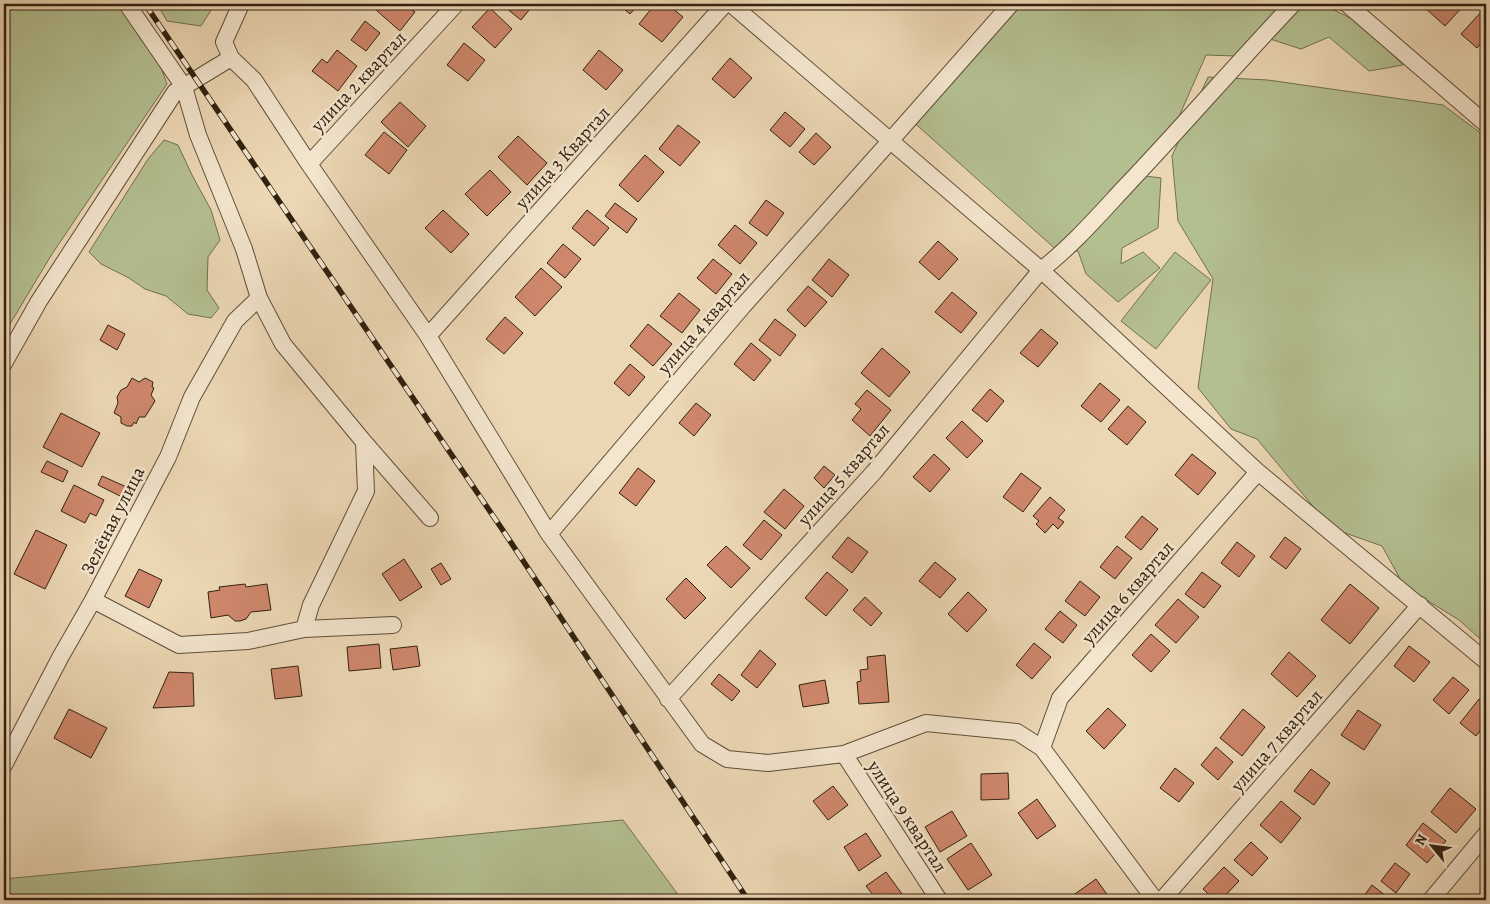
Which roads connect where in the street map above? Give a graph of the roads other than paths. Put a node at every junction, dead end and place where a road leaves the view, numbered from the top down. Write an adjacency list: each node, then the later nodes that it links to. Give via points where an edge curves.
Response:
1 (127, 4): 10 (street)
2 (241, 4): 9 (street, via 224,42)
3 (456, 4): 13 (street, улица 2 квартал)
4 (725, 4): 16 (street, улица 3 Квартал)
5 (731, 4): 12 (street)
6 (1011, 4): 12 (street, улица 4 квартал)
7 (1293, 4): 14 (street, улица 5 квартал, via 1062,254)
8 (1347, 4): 11 (street)
9 (230, 58): 10 (street); 13 (street, via 254,80)
10 (184, 87): 15 (street, via 198,135 244,249); 17 (street, via 176,92 39,301)
11 (1486, 124)
12 (891, 140): 14 (street); 21 (street, улица 4 квартал, via 743,306)
13 (309, 164): 16 (street)
14 (1041, 270): 19 (street); 27 (street, улица 5 квартал, via 874,472)
15 (259, 298): 18 (street, via 283,344); 22 (street, Зелёная улица, via 235,321 192,397 168,456)
16 (428, 336): 21 (street)
17 (4, 363)
18 (364, 442): 20 (street); 25 (street, via 366,491 311,605)
19 (1258, 472): 23 (street); 28 (street, улица 6 квартал, via 1060,698)
20 (430, 518)
21 (550, 534): 27 (street)
22 (93, 600): 25 (street, via 179,645 248,641); 30 (street, Зелёная улица)
23 (1420, 605): 26 (street); 34 (street, улица 7 квартал)
24 (393, 625): 25 (street)
25 (304, 629)
26 (1486, 661)
27 (668, 699): 29 (street, via 702,744 727,759 768,762)
28 (1042, 748): 29 (street, via 1017,732 926,723); 33 (street)
29 (844, 754): 32 (street, улица 9 квартал)
30 (4, 765)
31 (1486, 834): 35 (street)
32 (939, 900)
33 (1155, 900)
34 (1162, 900)
35 (1431, 900)

